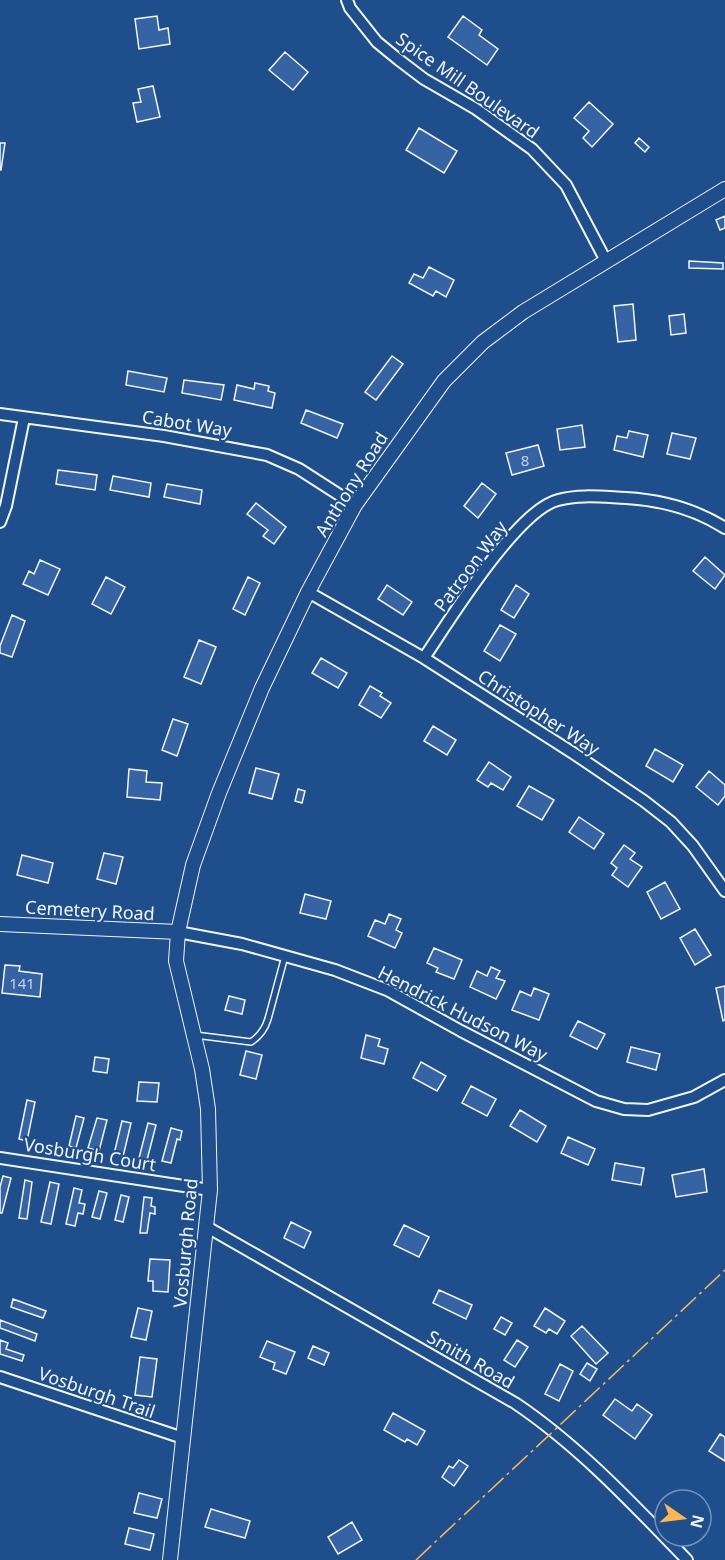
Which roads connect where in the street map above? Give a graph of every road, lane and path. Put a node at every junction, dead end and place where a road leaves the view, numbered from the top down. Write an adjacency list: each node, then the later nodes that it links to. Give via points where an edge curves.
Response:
1 (348, 0): 3 (street, Spice Mill Boulevard, via 350,8 378,42 399,60 532,149 566,185)
2 (725, 189): 3 (street, Anthony Road)
3 (606, 261): 6 (street, Anthony Road, via 523,312 475,350 444,381)
4 (0, 414): 5 (street, Cabot Way)
5 (24, 418): 6 (street, Cabot Way, via 165,436 267,455 299,469); 7 (street)
6 (355, 505): 9 (street, Anthony Road)
7 (0, 522)
8 (725, 528): 10 (street, Patroon Way, via 682,507 635,498 585,495 544,505 509,537)
9 (308, 592): 10 (street, Christopher Way); 13 (street, Anthony Road, via 262,688 219,793 194,865)
10 (424, 658): 11 (street, Christopher Way, via 573,753 671,822)
11 (725, 891)
12 (0, 924): 13 (street, Cemetery Road)
13 (178, 932): 14 (street, Hendrick Hudson Way); 15 (street, Vosburgh Road, via 176,961)
14 (285, 956): 15 (lane, via 265,1028 258,1038 251,1042); 16 (street, Hendrick Hudson Way, via 387,990 596,1101 648,1110 694,1097)
15 (194, 1034): 18 (street, Vosburgh Road, via 208,1109)
16 (725, 1080)
17 (0, 1158): 18 (street, Vosburgh Court)
18 (210, 1190): 19 (street, Vosburgh Road)
19 (207, 1227): 21 (street, Vosburgh Road); 23 (street, Smith Road, via 547,1425)
20 (0, 1377): 21 (street, Vosburgh Trail)
21 (183, 1438): 22 (street, Vosburgh Road)
22 (170, 1560)
23 (687, 1560)

